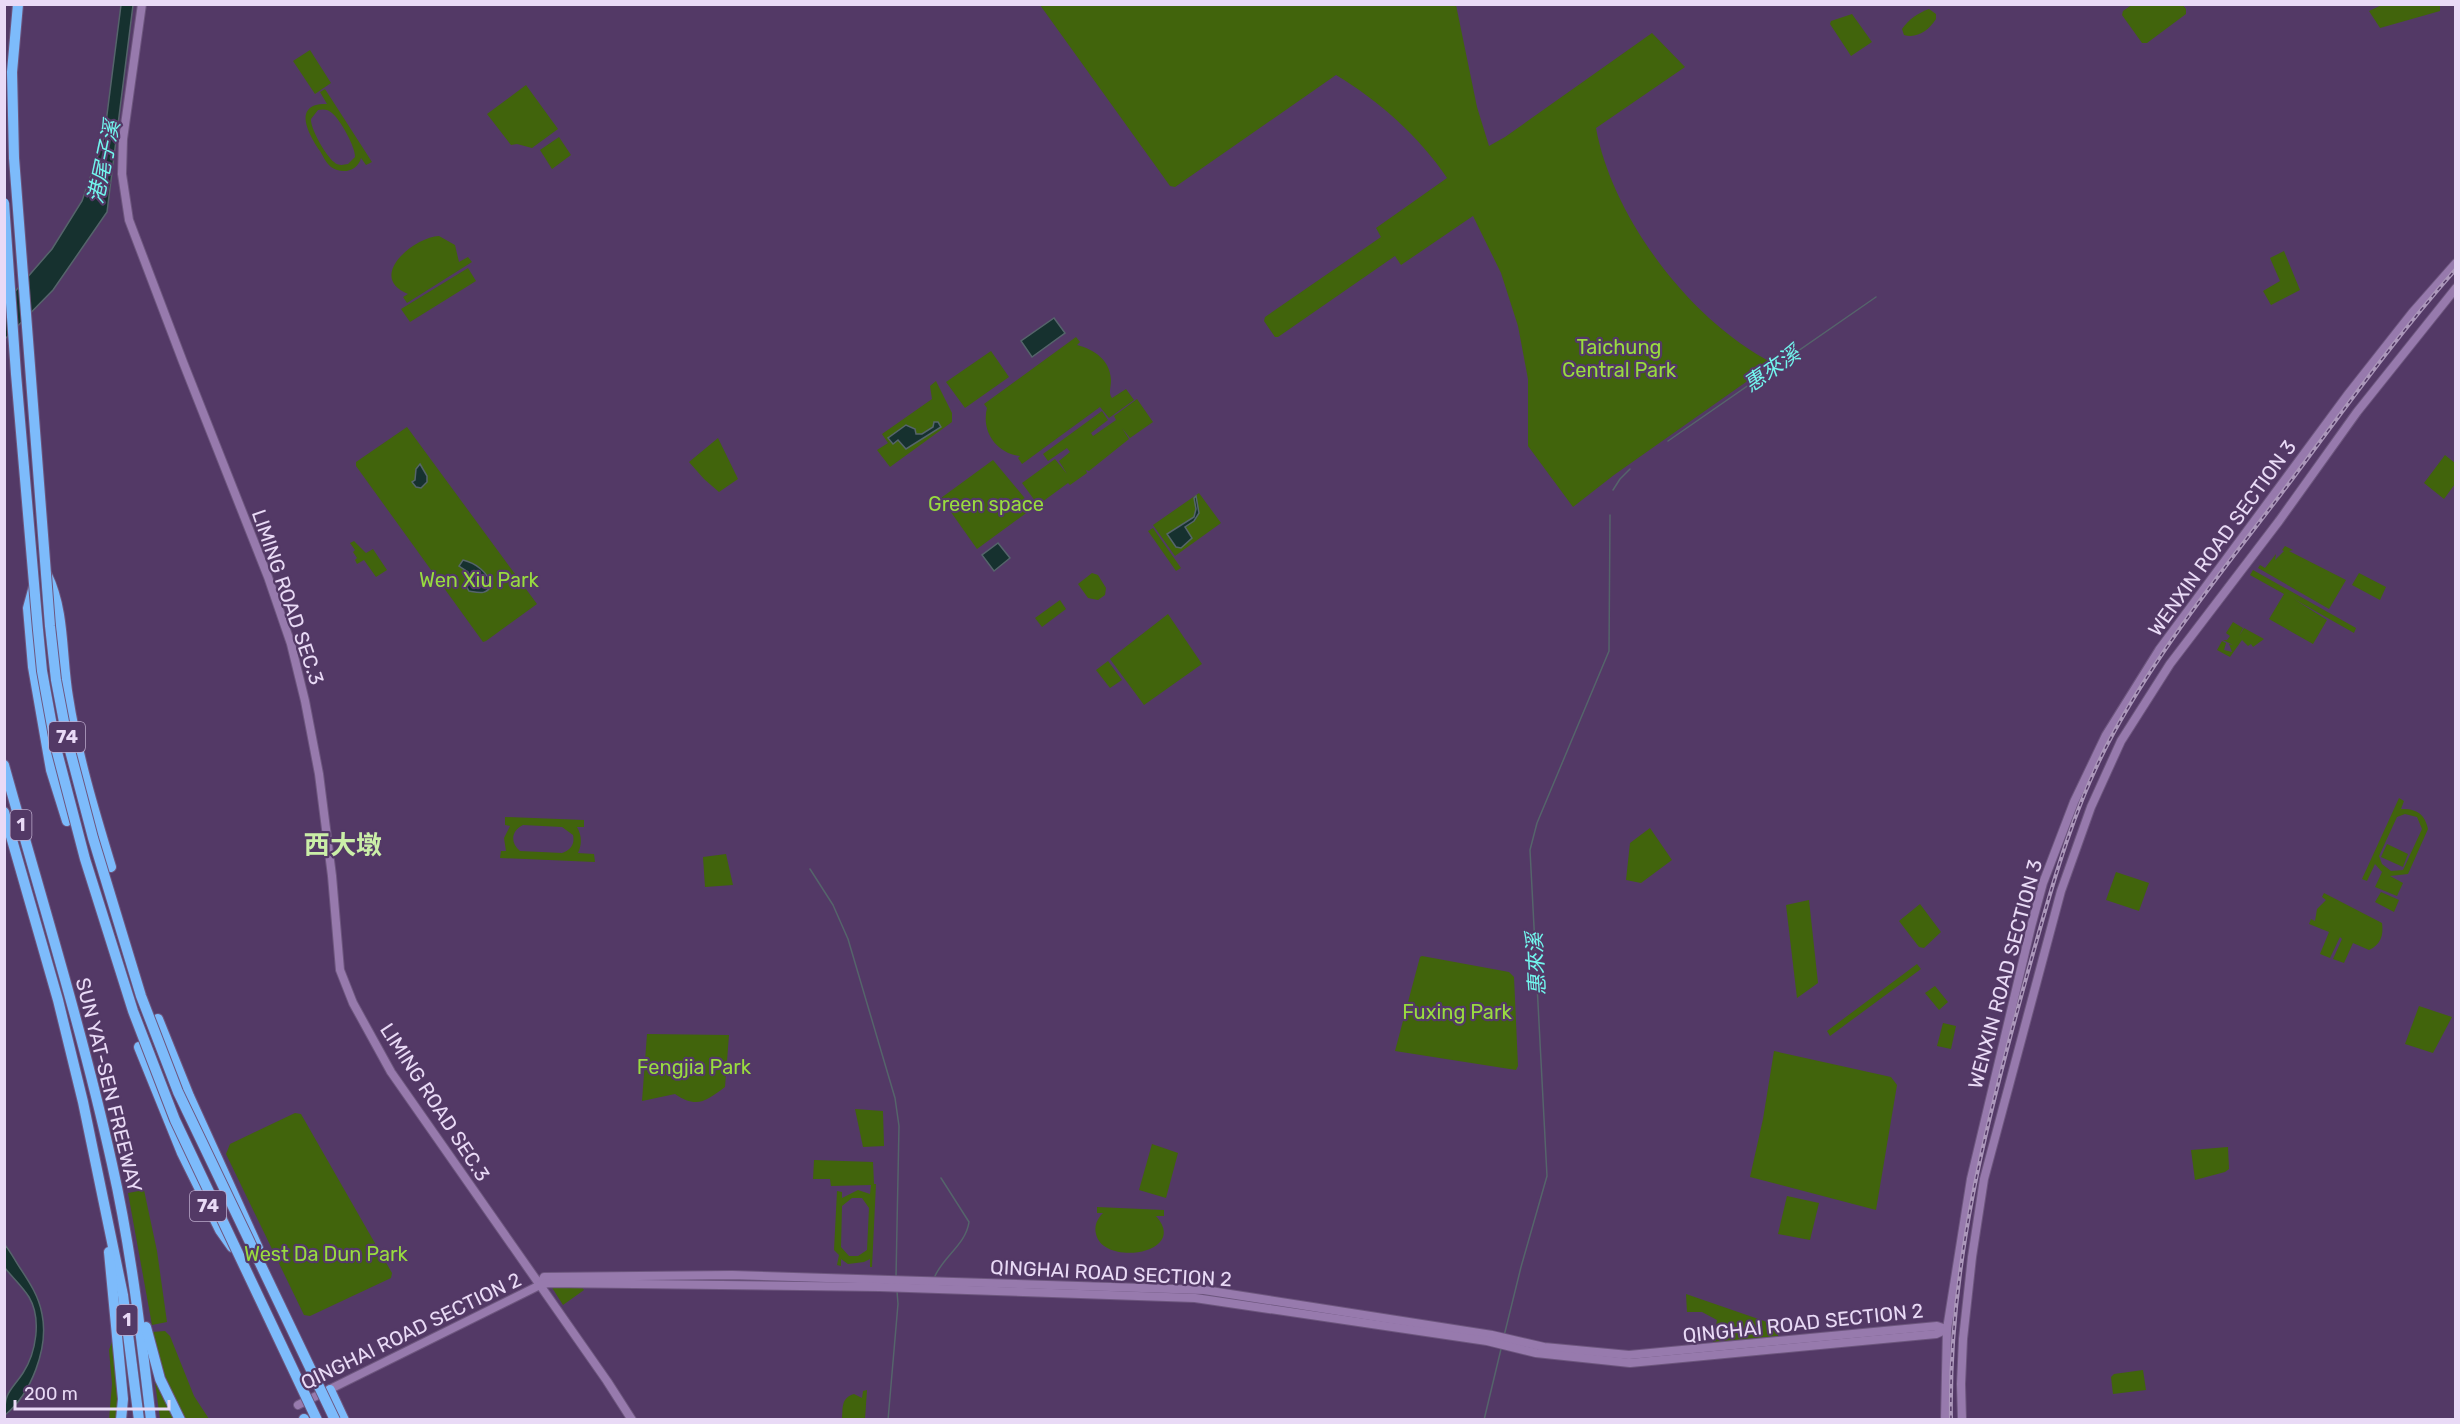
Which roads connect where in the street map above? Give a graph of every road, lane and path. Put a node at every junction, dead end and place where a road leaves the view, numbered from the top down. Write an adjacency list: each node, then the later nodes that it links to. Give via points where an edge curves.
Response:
1 (18, 4): 6 (highway, 74, bridge, via 12,72 14,158)
2 (142, 4): 18 (main road, LIMING ROAD SEC.3, via 123,139 122,174 129,220 291,644 319,774 340,970 353,1003 392,1072)
3 (4, 203): 7 (highway, 74, bridge)
4 (2456, 263): 19 (main road, WENXIN ROAD SECTION 3, via 2349,393 2159,650 2106,735 2074,802 2043,883 1994,1080 1971,1179)
5 (2456, 288): 31 (main road, WENXIN ROAD SECTION 3, via 2356,412 2170,664 2121,741 2091,807 2061,891 1984,1179 1964,1339)
6 (47, 575): 11 (highway, via 56,593 67,695 81,765); 17 (highway, 74, bridge, via 51,637 69,743 141,996 178,1092)
7 (34, 586): 10 (highway, via 28,608 33,667 51,770); 16 (highway, 74, bridge, via 50,717 85,859 156,1075)
8 (4, 765): 15 (highway, SUN YAT-SEN FREEWAY / 1, via 70,994)
9 (4, 812): 14 (highway, SUN YAT-SEN FREEWAY / 1, via 58,1000)
10 (67, 821)
11 (111, 867)
12 (158, 1019): 17 (highway, 74, bridge)
13 (139, 1047): 16 (highway, 74, bridge, via 182,1153 220,1230)
14 (107, 1222): 22 (highway, via 123,1399); 23 (highway, SUN YAT-SEN FREEWAY / 1, via 123,1295)
15 (127, 1240): 24 (highway, SUN YAT-SEN FREEWAY / 1); 25 (highway, via 156,1365)
16 (239, 1257): 26 (highway, 74, bridge)
17 (271, 1285): 27 (highway, 74, bridge)
18 (540, 1285): 19 (main road, QINGHAI ROAD SECTION 2, via 884,1284 1204,1290 1507,1342 1629,1355 1937,1326); 20 (main road, QINGHAI ROAD SECTION 2); 29 (main road, LIMING ROAD SEC.3)
19 (1947, 1329): 30 (main road, WENXIN ROAD SECTION 3)
20 (330, 1390): 21 (main road, QINGHAI ROAD SECTION 2); 28 (highway)
21 (298, 1406)
22 (121, 1419)
23 (139, 1419)
24 (151, 1419)
25 (180, 1419)
26 (317, 1419)
27 (335, 1419)
28 (344, 1419)
29 (632, 1419)
30 (1945, 1419)
31 (1962, 1419)

